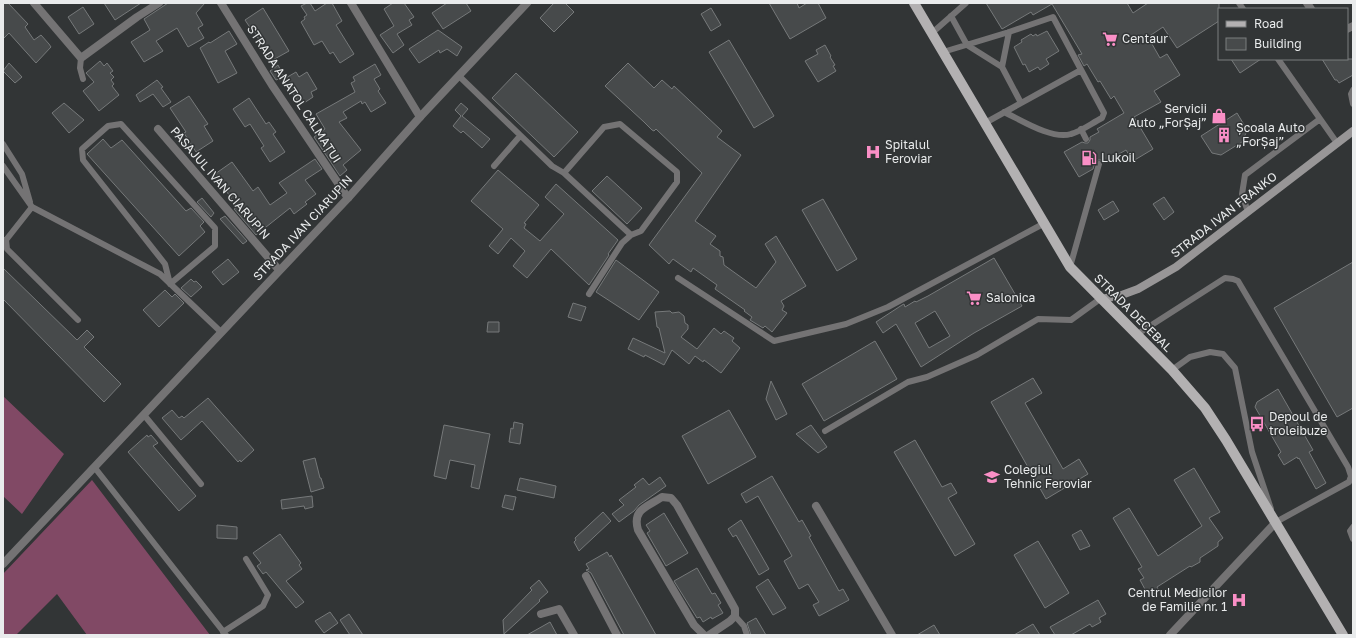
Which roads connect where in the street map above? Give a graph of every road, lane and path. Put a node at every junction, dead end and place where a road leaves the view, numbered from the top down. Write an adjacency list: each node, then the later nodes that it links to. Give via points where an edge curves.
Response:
1 (34, 3): 13 (street)
2 (159, 3): 13 (street)
3 (221, 3): 37 (street, STRADA ANATOL CALMAȚUI, via 272,85)
4 (351, 3): 23 (street)
5 (527, 3): 17 (street, STRADA IVAN CIARUPIN)
6 (914, 3): 10 (main road, STRADA DECEBAL)
7 (966, 3): 8 (lane)
8 (951, 16): 10 (lane); 11 (lane)
9 (1009, 32): 11 (lane); 15 (lane); 16 (lane, via 1053,17)
10 (932, 33): 12 (main road, STRADA DECEBAL)
11 (967, 45): 12 (lane); 15 (lane)
12 (943, 52): 25 (main road, STRADA DECEBAL)
13 (81, 58): 18 (lane)
14 (1279, 60): 24 (lane)
15 (1002, 67): 20 (lane)
16 (1081, 70): 20 (lane); 27 (lane, via 1104,113 1102,118)
17 (459, 76): 23 (street, STRADA IVAN CIARUPIN); 29 (lane)
18 (82, 79)
19 (1353, 90): 21 (lane)
20 (1021, 103): 22 (lane)
21 (1353, 104)
22 (1004, 112): 25 (lane); 27 (lane, via 1044,131 1071,134)
23 (420, 117): 37 (street, STRADA IVAN CIARUPIN)
24 (1320, 119): 31 (lane); 39 (lane, via 1245,175 1242,194)
25 (985, 123): 40 (main road, STRADA DECEBAL)
26 (158, 129): 44 (street, PASAJUL IVAN CIARUPIN)
27 (1081, 129): 30 (lane)
28 (1353, 131): 31 (main road, STRADA IVAN FRANKO)
29 (520, 136): 35 (lane); 36 (lane, via 552,166)
30 (1086, 139)
31 (1337, 143): 39 (main road, STRADA IVAN FRANKO)
32 (3, 144): 38 (lane, via 22,174)
33 (1099, 164): 43 (lane)
34 (3, 166): 38 (lane)
35 (494, 166)
36 (564, 173): 41 (lane); 41 (lane, via 604,127 620,124 677,172 677,182 642,231)
37 (348, 198): 44 (street, STRADA IVAN CIARUPIN)
38 (32, 207): 42 (lane); 46 (lane, via 160,274)
39 (1248, 212): 48 (main road, STRADA IVAN FRANKO, via 1154,281 1119,296)
40 (1043, 224): 43 (main road, STRADA DECEBAL); 45 (lane, via 888,307 846,324 774,341)
41 (631, 235): 47 (lane, via 622,243)
42 (5, 240): 49 (lane, via 7,249)
43 (1070, 267): 48 (main road, STRADA DECEBAL)
44 (279, 270): 50 (street, STRADA IVAN CIARUPIN)
45 (678, 278)
46 (170, 284): 46 (lane, via 215,246 215,228 120,124 108,126 82,149 83,160 165,264); 50 (lane)
47 (589, 294)
48 (1100, 299): 51 (main road, STRADA DECEBAL); 54 (lane, via 1071,320 1038,319 977,355 927,377 908,382)
49 (78, 320)
50 (221, 332): 53 (street, STRADA IVAN CIARUPIN)
51 (1136, 335): 52 (main road, STRADA DECEBAL); 58 (lane, via 1225,278 1238,281 1351,476 1349,482)
52 (1172, 370): 58 (main road, STRADA DECEBAL, via 1205,408); 58 (lane, via 1190,357 1210,352 1223,354 1235,368 1252,452)
53 (144, 415): 55 (street, STRADA IVAN CIARUPIN); 56 (lane)
54 (825, 431)
55 (95, 468): 62 (street, STRADA IVAN CIARUPIN); 66 (lane)
56 (201, 484)
57 (816, 506): 73 (street)
58 (1276, 522): 67 (main road, STRADA DECEBAL); 74 (street)
59 (1353, 527): 60 (lane, via 1350,531)
60 (1353, 539)
61 (246, 559): 66 (lane, via 268,595 263,606)
62 (3, 564)
63 (586, 576): 69 (street)
64 (541, 614): 68 (street, via 559,609)
65 (735, 616): 70 (street, via 735,609 677,505 671,498 662,497 638,512 638,530 694,625); 71 (street); 72 (lane, via 744,626)
66 (224, 633)
67 (1344, 633)
68 (574, 635)
69 (617, 635)
70 (704, 635)
71 (709, 635)
72 (747, 635)
73 (892, 635)
74 (1170, 635)

